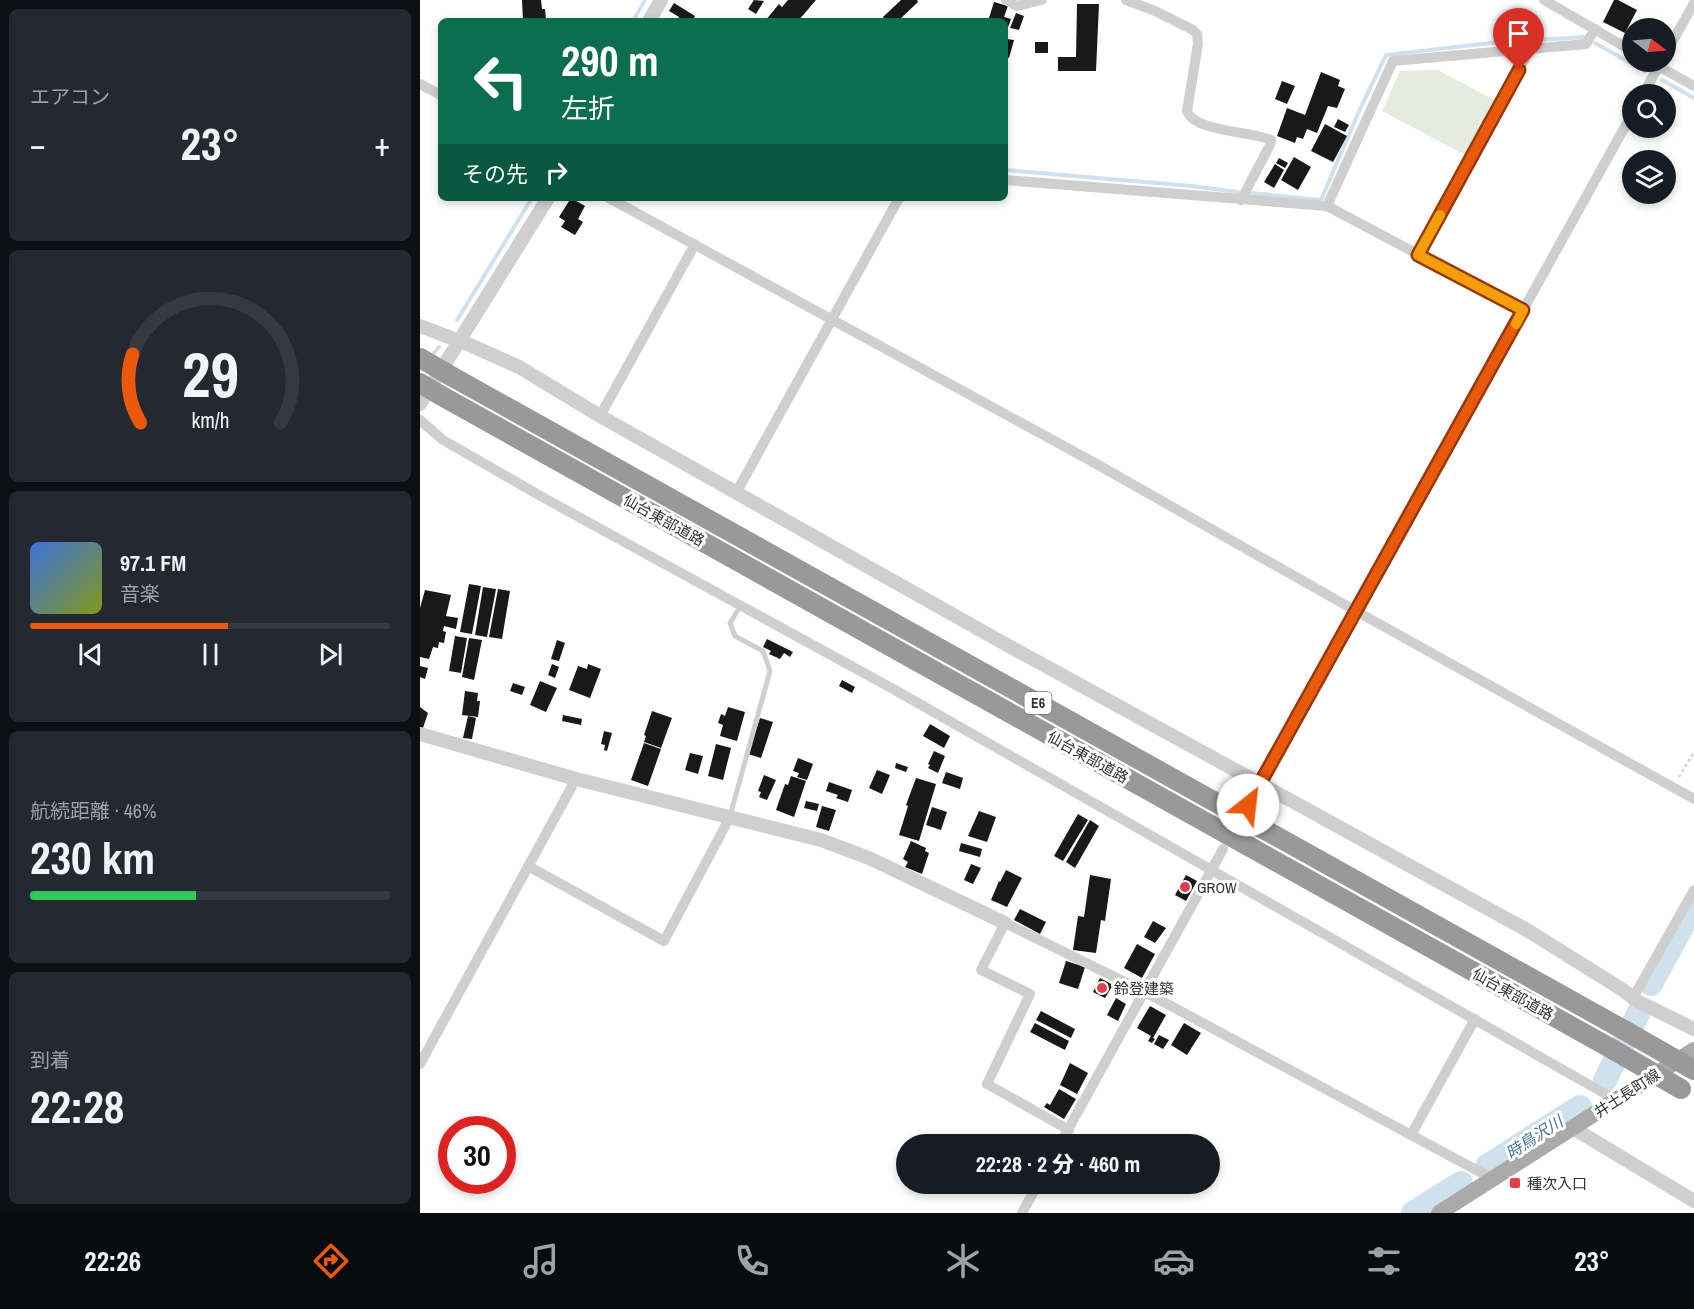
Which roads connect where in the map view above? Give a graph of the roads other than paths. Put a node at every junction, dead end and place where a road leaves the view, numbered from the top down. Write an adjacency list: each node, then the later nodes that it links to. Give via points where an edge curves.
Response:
1 (661, 0): 7 (street)
2 (1006, 0): 3 (street, via 1017,6)
3 (1042, 0)
4 (1126, 0): 18 (street, via 1197,34 1187,111 1190,117 1201,124 1271,140)
5 (1544, 0): 8 (street)
6 (1694, 3): 9 (street)
7 (651, 18)
8 (1595, 29): 10 (street); 11 (street, via 1586,44)
9 (1676, 35)
10 (1622, 45)
11 (1530, 49): 22 (street, via 1393,61); 24 (street)
12 (1671, 72): 14 (street)
13 (420, 84): 15 (street)
14 (1694, 86)
15 (438, 93)
16 (1622, 132): 25 (street)
17 (1008, 180): 18 (street)
18 (1241, 200): 22 (street)
19 (546, 201): 28 (street)
20 (615, 201): 23 (street)
21 (897, 201): 26 (street)
22 (1327, 206): 24 (street)
23 (695, 244): 26 (street); 32 (street)
24 (1418, 255): 25 (street)
25 (1523, 310): 36 (street)
26 (832, 320): 34 (street); 36 (street)
27 (420, 326): 28 (street)
28 (459, 341): 31 (street); 32 (street, via 519,367)
29 (420, 358): 54 (highway, 仙台東部道路 / E6, bridge)
30 (420, 383): 55 (highway, 仙台東部道路 / E6, bridge)
31 (420, 404)
32 (600, 416): 34 (street)
33 (420, 420): 35 (street, via 453,446)
34 (736, 493): 39 (street)
35 (741, 605): 42 (lane, via 730,623 735,636 763,651 770,671); 45 (street)
36 (1356, 611): 39 (street); 40 (street)
37 (420, 734): 38 (street)
38 (576, 779): 42 (street); 44 (street)
39 (1260, 784): 41 (street); 49 (street, via 1527,930)
40 (1694, 799)
41 (1248, 805)
42 (730, 818): 44 (street, via 664,941); 47 (street, via 821,840 869,858)
43 (1223, 849): 45 (street)
44 (528, 866): 53 (street)
45 (1212, 869): 48 (street); 50 (street)
46 (1694, 890): 49 (street)
47 (1005, 923): 48 (street); 58 (street, via 981,970 1030,994 987,1084)
48 (1145, 992): 58 (street); 60 (street)
49 (1633, 998): 51 (street)
50 (1475, 1019): 56 (street); 60 (street)
51 (1694, 1029)
52 (1694, 1050): 56 (main road, 井土長町線)
53 (420, 1064)
54 (1694, 1070)
55 (1687, 1092)
56 (1616, 1100): 57 (main road, 井土長町線)
57 (1573, 1128): 61 (main road, 井土長町線); 63 (street)
58 (1069, 1130): 59 (street)
59 (1066, 1134)
60 (1411, 1135): 61 (street)
61 (1493, 1179): 65 (main road, 井土長町線)
62 (1032, 1194): 64 (street)
63 (1694, 1201)
64 (1022, 1213)
65 (1439, 1213)

